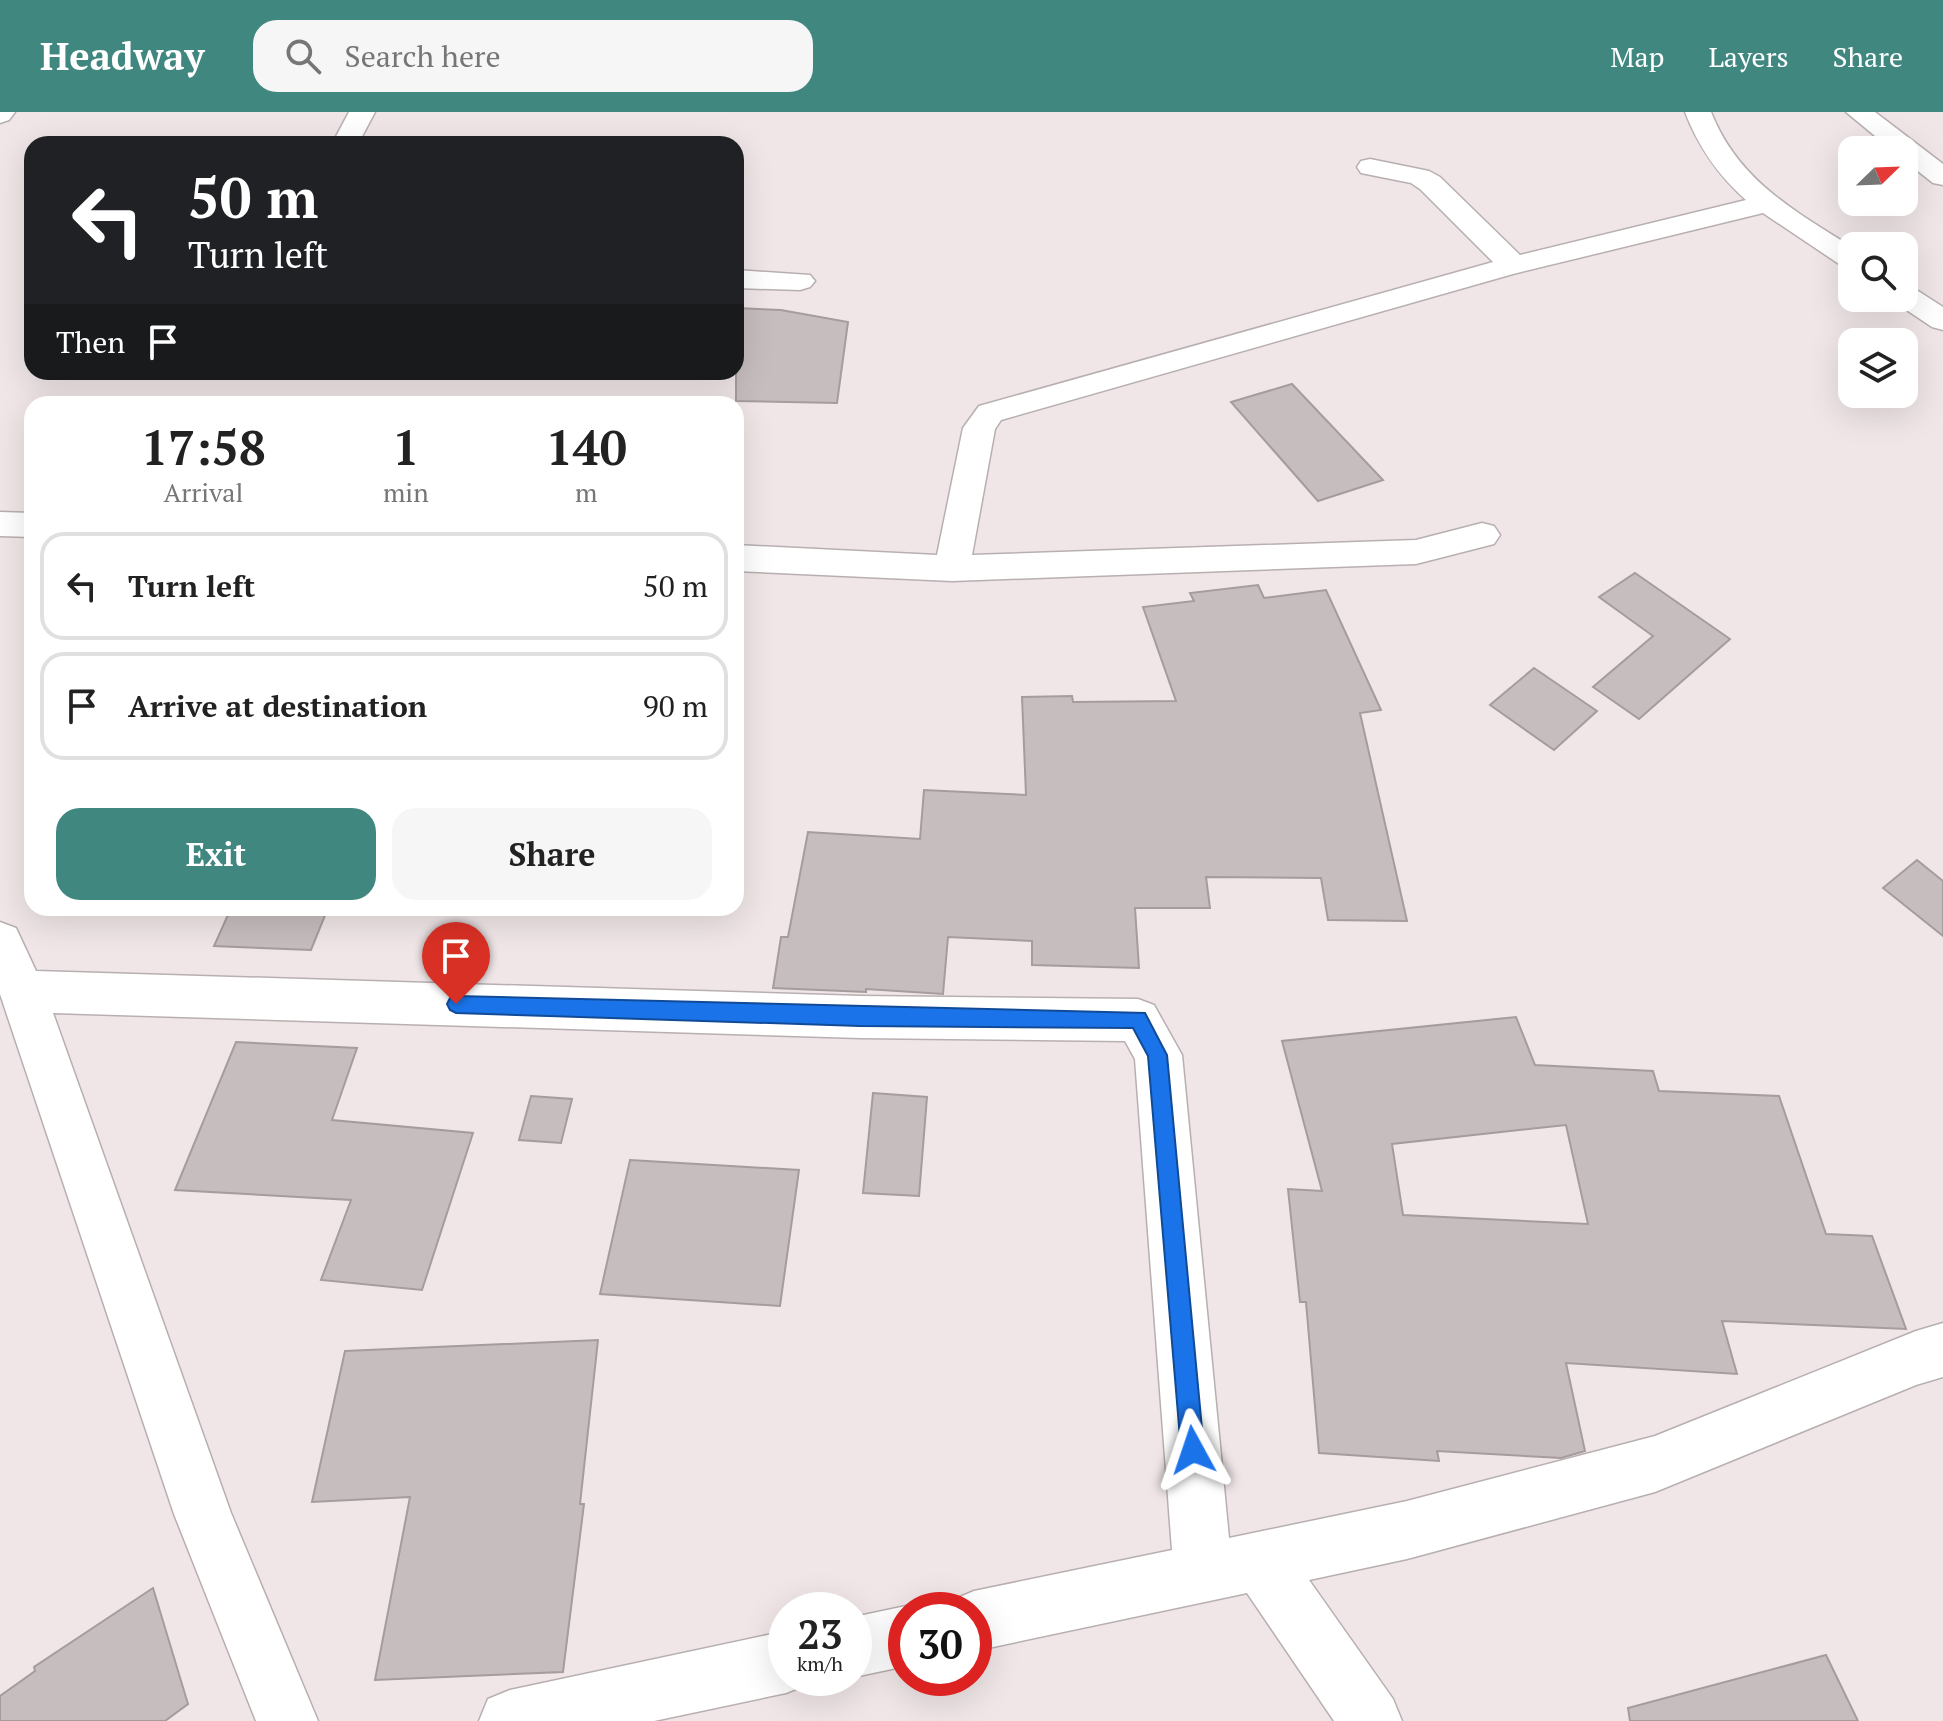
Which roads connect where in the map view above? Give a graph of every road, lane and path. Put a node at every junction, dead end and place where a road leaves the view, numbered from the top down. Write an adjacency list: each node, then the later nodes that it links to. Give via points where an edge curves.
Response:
1 (362, 112): 4 (street)
2 (1698, 112): 7 (street, via 1705,135)
3 (1859, 112): 6 (street)
4 (349, 136)
5 (1370, 167): 9 (street, via 1430,183)
6 (1943, 177)
7 (1767, 203): 8 (street); 9 (street)
8 (1838, 251)
9 (1513, 265): 18 (street, via 990,413 979,428)
10 (744, 279): 11 (street)
11 (800, 281)
12 (1918, 304): 13 (street)
13 (1943, 321)
14 (0, 524): 15 (street)
15 (24, 525)
16 (1482, 535): 18 (street, via 1416,552)
17 (744, 558): 18 (street)
18 (952, 568)
19 (0, 942): 20 (street)
20 (22, 991): 22 (street, via 860,1017 1138,1020 1158,1055); 25 (street, via 203,1514)
21 (1943, 1350): 22 (street, via 1655,1464 1407,1530)
22 (1231, 1566): 23 (street); 27 (street)
23 (992, 1617)
24 (768, 1666): 26 (street)
25 (287, 1721)
26 (510, 1721)
27 (1371, 1721)

